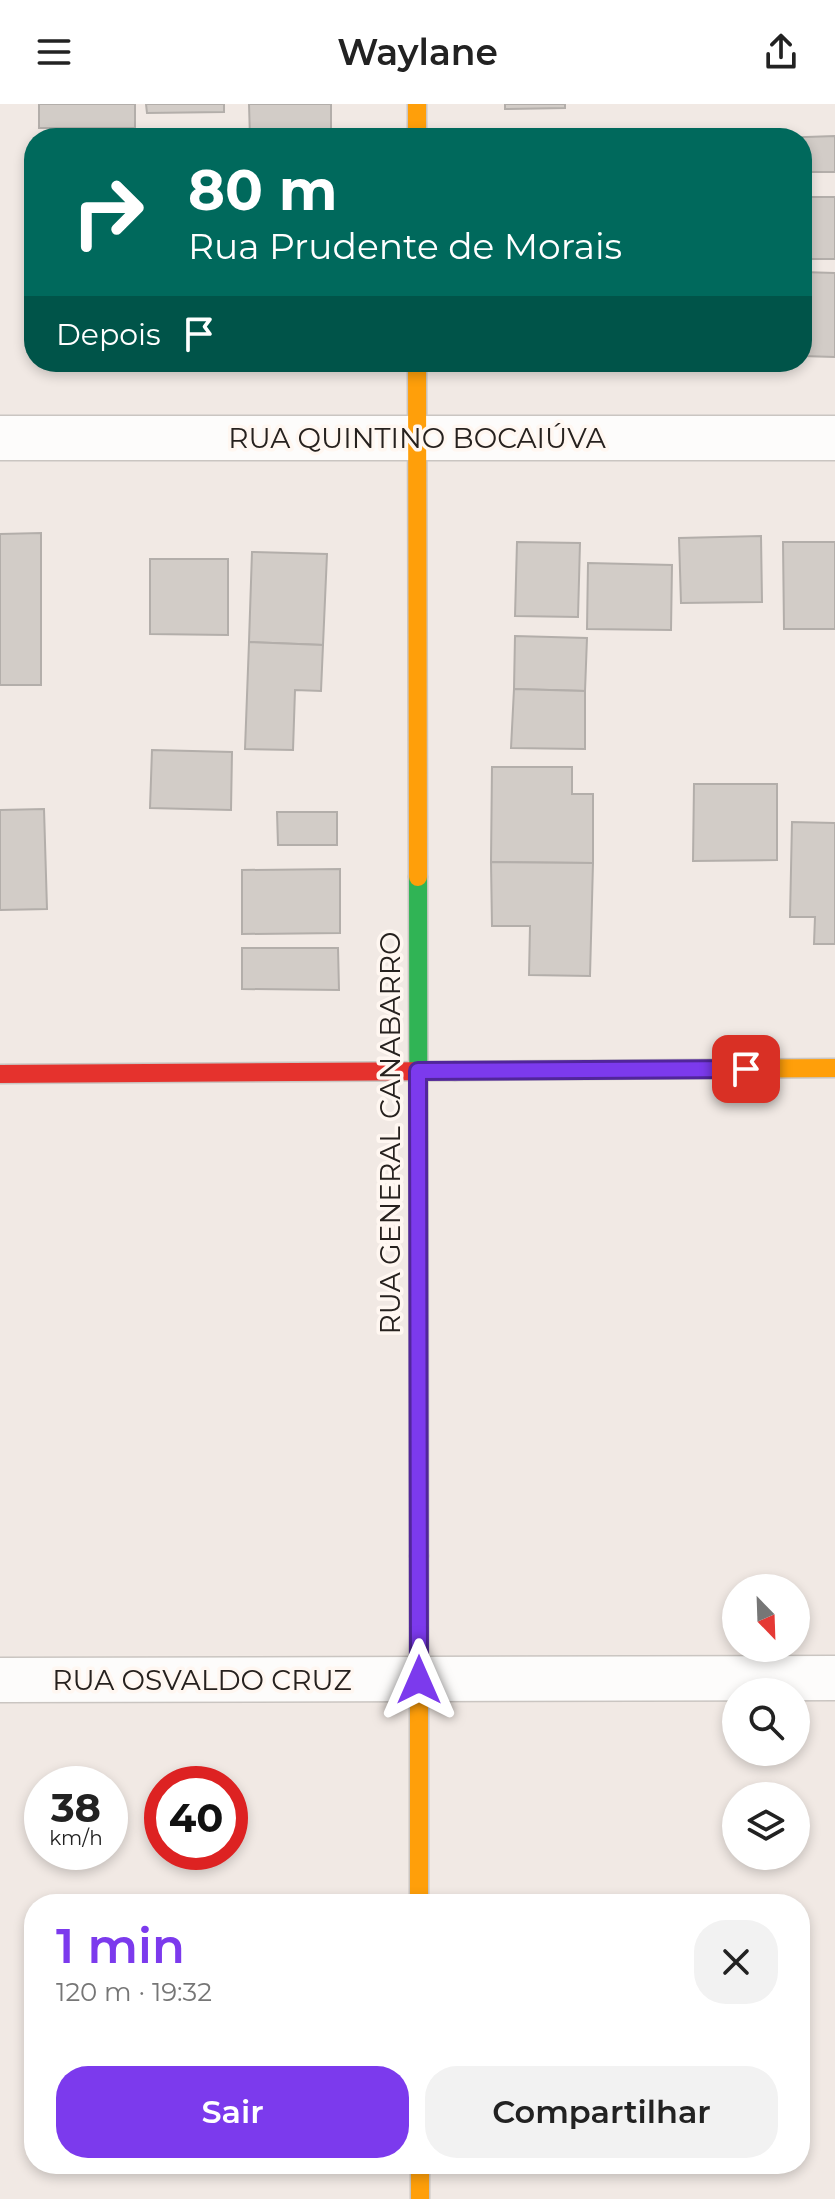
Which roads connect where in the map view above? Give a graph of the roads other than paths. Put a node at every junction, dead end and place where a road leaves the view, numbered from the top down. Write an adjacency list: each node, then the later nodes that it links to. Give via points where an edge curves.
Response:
1 (417, 104): 2 (street)
2 (417, 128)
3 (417, 372): 5 (street, RUA GENERAL CANABARRO)
4 (0, 438): 5 (street, RUA QUINTINO BOCAIÚVA)
5 (417, 438): 6 (street, RUA QUINTINO BOCAIÚVA); 8 (street, RUA GENERAL CANABARRO)
6 (835, 438)
7 (835, 1068): 8 (street)
8 (418, 1071): 9 (street); 12 (street, RUA GENERAL CANABARRO)
9 (0, 1074)
10 (835, 1678): 12 (street, RUA OSVALDO CRUZ)
11 (0, 1680): 12 (street, RUA OSVALDO CRUZ)
12 (419, 1680): 13 (street, RUA GENERAL CANABARRO)
13 (419, 1894)
14 (420, 2174): 15 (street)
15 (420, 2199)

